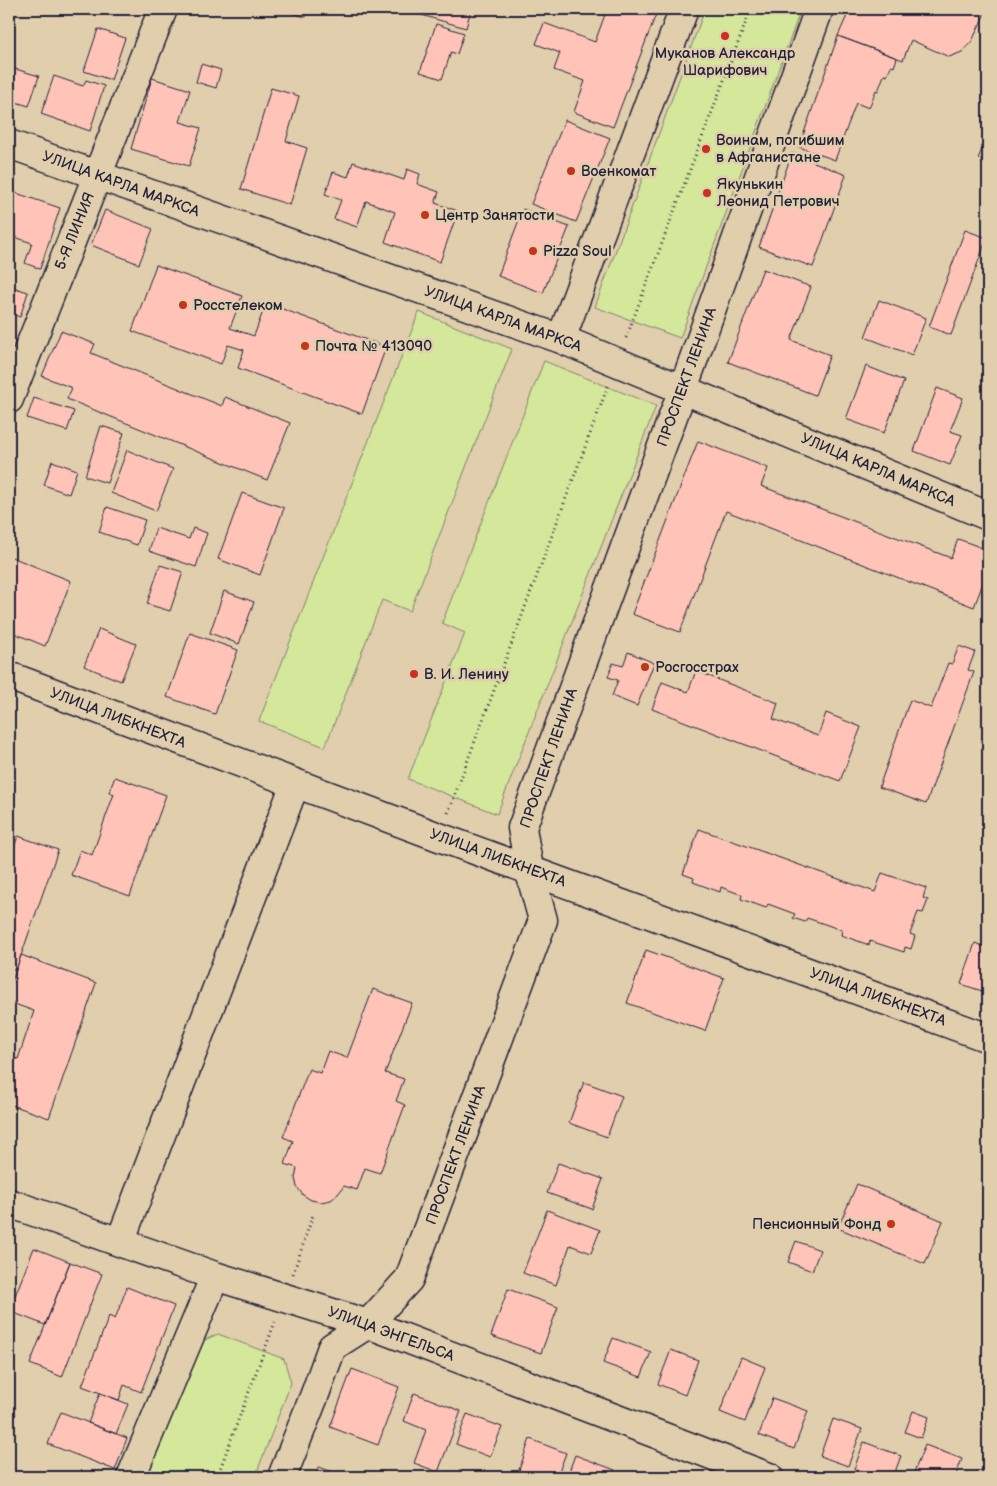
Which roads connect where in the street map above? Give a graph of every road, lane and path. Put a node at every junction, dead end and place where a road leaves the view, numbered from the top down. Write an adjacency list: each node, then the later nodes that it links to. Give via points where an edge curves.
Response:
1 (164, 9): 6 (street, 5-Я ЛИНИЯ)
2 (684, 9): 7 (street)
3 (751, 9): 8 (path)
4 (819, 9): 9 (street, ПРОСПЕКТ ЛЕНИНА)
5 (9, 144): 6 (street, УЛИЦА КАРЛА МАРКСА)
6 (97, 176): 7 (street, УЛИЦА КАРЛА МАРКСА); 10 (street, 5-Я ЛИНИЯ)
7 (561, 339): 8 (street, УЛИЦА КАРЛА МАРКСА)
8 (617, 362): 9 (street, УЛИЦА КАРЛА МАРКСА); 14 (path)
9 (683, 389): 11 (street, УЛИЦА КАРЛА МАРКСА); 15 (street, ПРОСПЕКТ ЛЕНИНА, via 522,828)
10 (9, 398)
11 (988, 516)
12 (9, 676): 13 (street, УЛИЦА ЛИБКНЕХТА)
13 (295, 784): 14 (street, УЛИЦА ЛИБКНЕХТА); 19 (street)
14 (439, 837): 15 (street, УЛИЦА ЛИБКНЕХТА)
15 (529, 869): 16 (street, УЛИЦА ЛИБКНЕХТА); 22 (street, ПРОСПЕКТ ЛЕНИНА, via 543,920 409,1279)
16 (988, 1038)
17 (9, 1203): 19 (street, УЛИЦА ЭНГЕЛЬСА)
18 (314, 1215): 21 (path)
19 (120, 1242): 20 (street, УЛИЦА ЭНГЕЛЬСА)
20 (215, 1276): 21 (street, УЛИЦА ЭНГЕЛЬСА); 23 (street)
21 (285, 1297): 22 (street, УЛИЦА ЭНГЕЛЬСА); 24 (path)
22 (368, 1324): 25 (street, ПРОСПЕКТ ЛЕНИНА, via 332,1347); 26 (street, УЛИЦА ЭНГЕЛЬСА)
23 (131, 1477)
24 (217, 1477)
25 (282, 1477)
26 (769, 1477)

